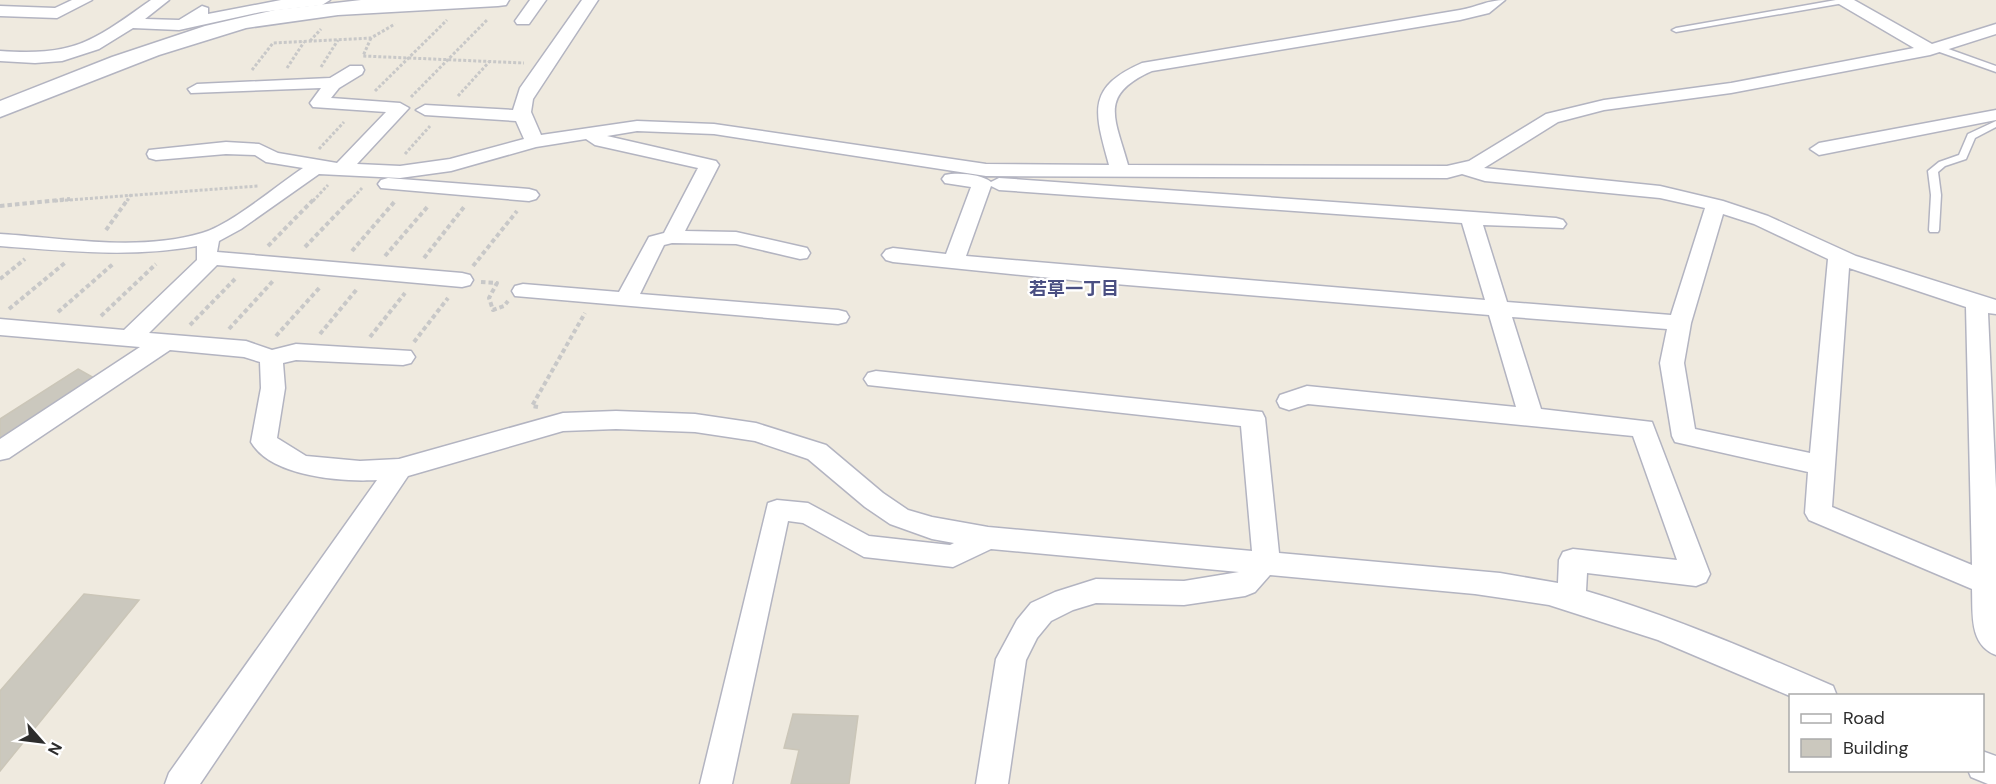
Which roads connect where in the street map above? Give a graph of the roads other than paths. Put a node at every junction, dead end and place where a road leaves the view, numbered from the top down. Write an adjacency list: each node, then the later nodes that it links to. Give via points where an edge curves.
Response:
1 (84, 0): 11 (street, via 57,13)
2 (160, 0): 14 (street)
3 (216, 0): 13 (street)
4 (322, 0): 13 (street, via 261,7)
5 (498, 0): 10 (street)
6 (538, 0): 12 (street)
7 (590, 0): 26 (street, via 529,88)
8 (1497, 0): 35 (street, via 1484,10 1460,15 1129,73 1115,82 1106,97 1106,116)
9 (1845, 1): 16 (lane); 17 (street)
10 (454, 7): 23 (street, via 422,4 320,11 245,22 179,40)
11 (0, 11)
12 (523, 21)
13 (191, 22): 14 (street)
14 (129, 24): 18 (street, via 112,37 58,57)
15 (1996, 29): 17 (street)
16 (1676, 30)
17 (1934, 49): 19 (lane); 33 (street, via 1731,88 1604,105 1552,118)
18 (0, 56)
19 (1996, 69)
20 (356, 70): 21 (street)
21 (333, 84): 22 (street); 36 (street, via 319,103 400,108)
22 (197, 88)
23 (0, 110)
24 (425, 110): 26 (street)
25 (1996, 115): 30 (street)
26 (520, 116): 29 (street)
27 (1996, 124): 42 (lane, via 1971,136 1963,157 1933,171)
28 (588, 133): 29 (street); 32 (street, via 637,126 714,129); 43 (street, via 602,141 709,165)
29 (534, 142): 36 (street, via 451,165)
30 (1819, 149)
31 (156, 154): 34 (street, via 226,148 259,150)
32 (896, 158): 35 (street, via 986,170); 37 (street, via 892,172)
33 (1465, 169): 35 (street, via 1421,173); 39 (street, via 1485,175 1660,192)
34 (309, 170): 36 (street); 45 (street, via 234,225)
35 (1120, 170)
36 (337, 175): 38 (street, via 366,183)
37 (982, 183): 40 (street); 49 (street)
38 (529, 195)
39 (1716, 205): 48 (street, via 1761,220); 56 (street)
40 (1471, 219): 41 (street); 54 (street)
41 (1556, 224)
42 (1934, 230)
43 (672, 237): 46 (street, via 736,237); 52 (street, via 656,241)
44 (0, 240): 45 (street)
45 (210, 248): 50 (street, via 252,262); 58 (street)
46 (800, 253)
47 (893, 255): 49 (street)
48 (1839, 255): 53 (street); 66 (street)
49 (954, 261): 54 (street)
50 (462, 280)
51 (524, 291): 52 (street)
52 (626, 299): 55 (street)
53 (1987, 305): 70 (street)
54 (1497, 308): 56 (street); 64 (street)
55 (838, 317)
56 (1680, 323): 66 (street, via 1672,363 1684,436)
57 (0, 327): 58 (street)
58 (128, 340): 59 (street)
59 (167, 344): 60 (street, via 246,350); 65 (street)
60 (266, 356): 61 (street, via 304,352); 67 (street, via 273,388 264,442 301,465 360,471)
61 (403, 357)
62 (876, 379): 69 (street, via 1253,418)
63 (1289, 401): 64 (street, via 1307,395)
64 (1532, 418): 71 (street, via 1643,428 1696,574 1573,560)
65 (0, 451)
66 (1821, 465): 70 (street, via 1818,513)
67 (399, 469): 68 (street, via 570,421 695,423 756,432 817,452 899,517 932,528); 74 (street)
68 (988, 538): 69 (street); 75 (street, via 953,556 864,546 808,513 777,510)
69 (1265, 562): 71 (street, via 1488,581); 76 (street, via 1245,584 1184,593 1096,591 1041,612 1011,659)
70 (1992, 585): 72 (street, via 1989,626 1990,636)
71 (1572, 598): 73 (street, via 1710,646)
72 (1996, 642)
73 (1818, 694)
74 (181, 784)
75 (716, 784)
76 (992, 784)

